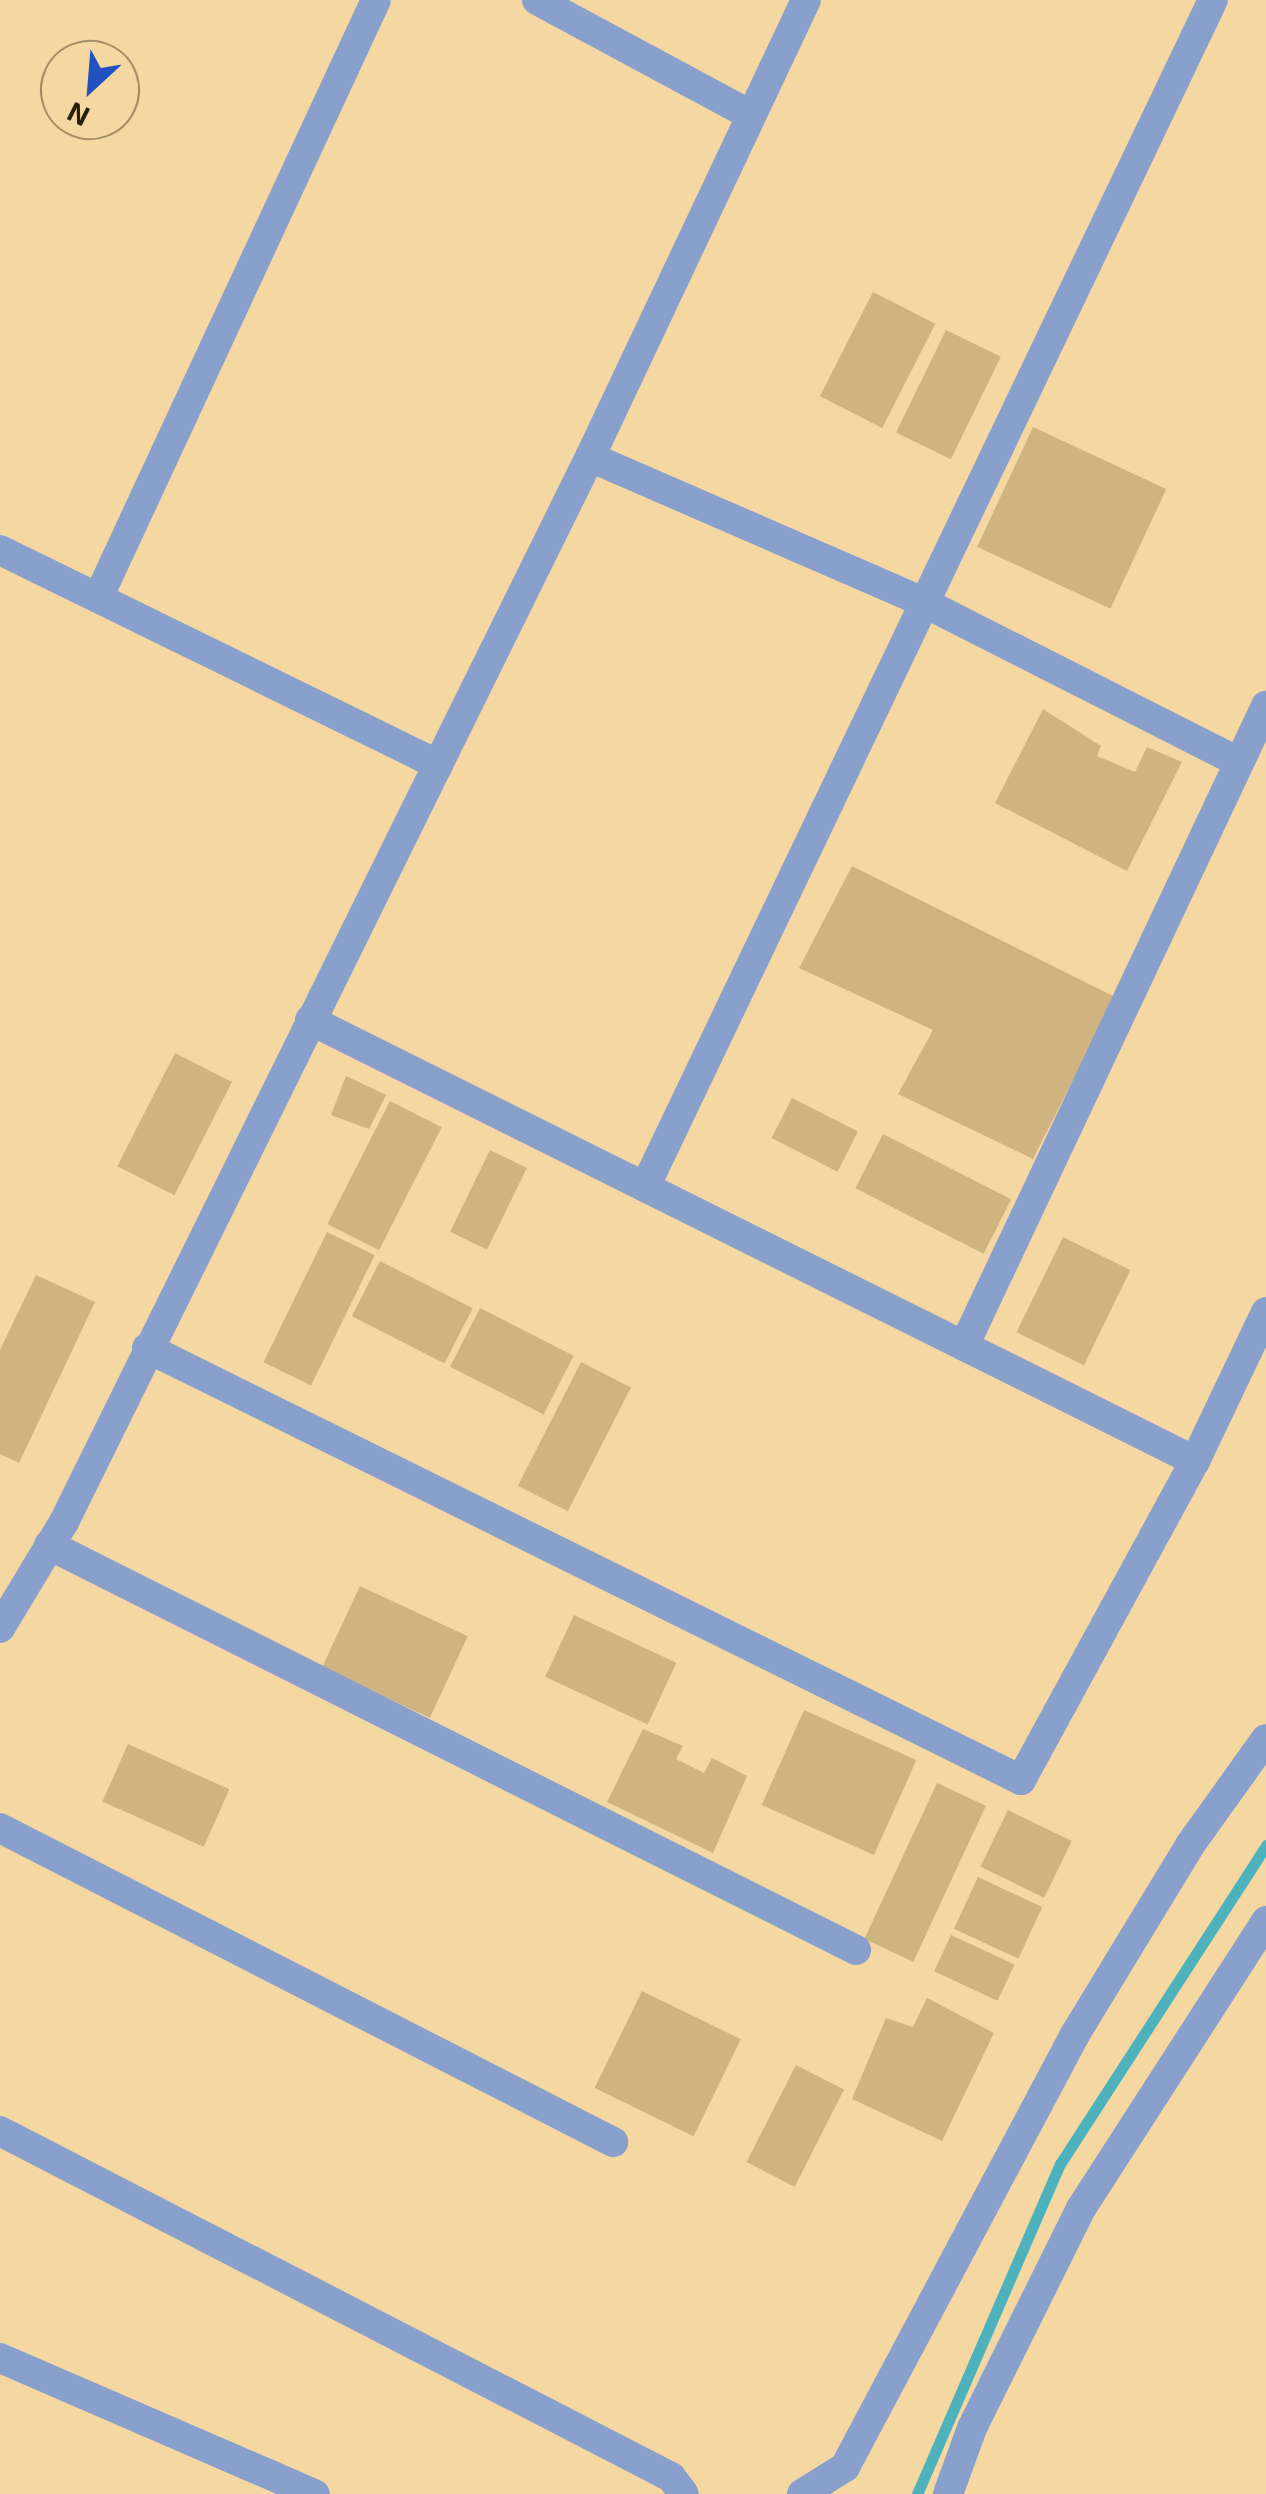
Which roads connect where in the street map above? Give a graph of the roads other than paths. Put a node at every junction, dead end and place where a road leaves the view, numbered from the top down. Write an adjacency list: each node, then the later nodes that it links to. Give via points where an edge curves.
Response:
1 (376, 0): 8 (street)
2 (538, 0): 5 (street)
3 (806, 0): 5 (street)
4 (1212, 0): 9 (street)
5 (749, 114): 6 (street)
6 (590, 457): 9 (street); 12 (street)
7 (0, 550): 8 (street)
8 (98, 598): 12 (street)
9 (923, 602): 11 (street); 14 (street)
10 (1266, 706): 11 (street)
11 (1238, 762): 16 (street)
12 (438, 766): 13 (street)
13 (310, 1020): 14 (street); 17 (street)
14 (645, 1187): 16 (street)
15 (1266, 1312): 18 (street)
16 (964, 1346): 18 (street)
17 (148, 1348): 18 (street, via 1021,1780); 19 (street)
18 (1196, 1461)
19 (49, 1545): 20 (street); 24 (street)
20 (0, 1628)
21 (1266, 1739): 30 (street, via 1190,1845 1074,2036 845,2467)
22 (0, 1828): 26 (street)
23 (1266, 1921): 31 (street, via 1080,2210 972,2428)
24 (856, 1950)
25 (0, 2131): 29 (street, via 671,2478)
26 (613, 2142)
27 (2, 2363): 28 (street)
28 (314, 2494)
29 (684, 2494)
30 (802, 2494)
31 (948, 2494)

